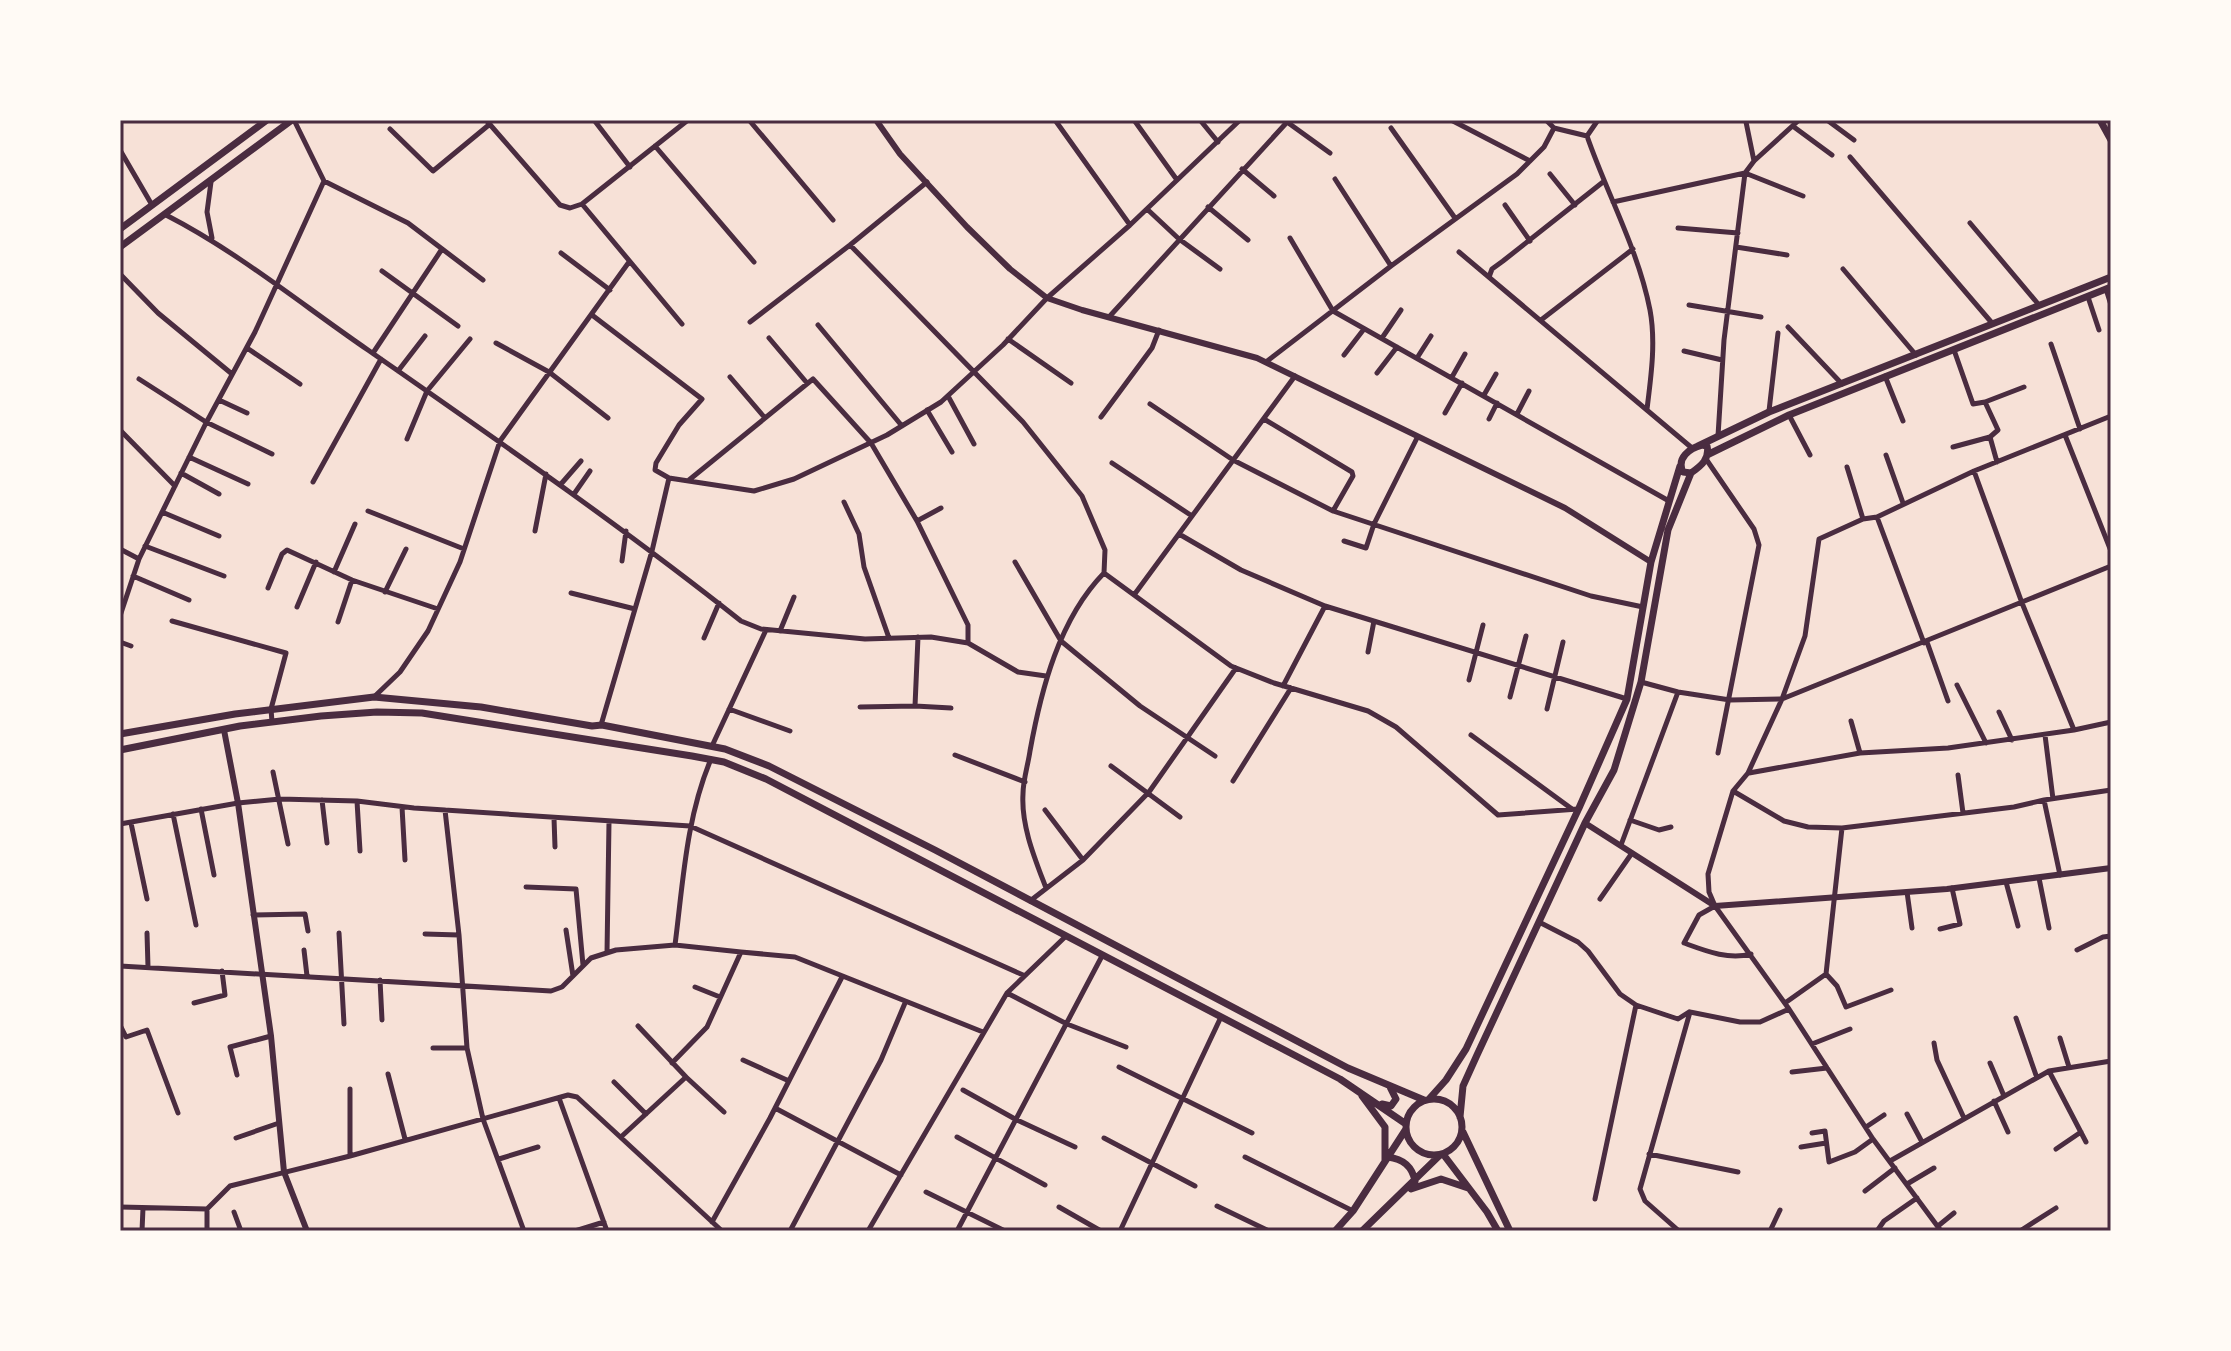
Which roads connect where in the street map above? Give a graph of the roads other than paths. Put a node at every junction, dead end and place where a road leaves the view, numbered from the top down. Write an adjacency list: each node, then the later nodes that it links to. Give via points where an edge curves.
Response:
1 (267, 120): 50 (main road)
2 (293, 120): 42 (street); 43 (main road)
3 (594, 120): 36 (street)
4 (688, 120): 29 (street)
5 (749, 120): 57 (street)
6 (876, 120): 44 (street)
7 (1055, 120): 59 (street)
8 (1134, 120): 41 (street)
9 (1200, 120): 28 (street)
10 (1240, 120): 28 (street)
11 (1451, 120): 34 (street)
12 (1546, 120): 22 (street)
13 (1598, 120): 25 (street)
14 (1799, 120): 20 (street)
15 (1827, 120): 26 (street)
16 (2101, 120): 24 (main road); 27 (main road)
17 (1288, 121): 31 (street); 37 (street)
18 (488, 122): 23 (street, via 433,171); 49 (street, via 560,205)
19 (1746, 122): 35 (street)
20 (1794, 127): 32 (street); 35 (street)
21 (1391, 128): 56 (street)
22 (1554, 128): 25 (street); 34 (street)
23 (390, 129)
24 (2111, 129)
25 (1587, 136): 45 (street)
26 (1854, 140)
27 (2111, 140)
28 (1218, 142): 41 (street)
29 (655, 146): 36 (street); 77 (street)
30 (120, 150): 50 (street)
31 (1330, 153)
32 (1832, 155)
33 (1850, 157): 103 (street)
34 (1530, 161): 56 (street)
35 (1754, 161): 38 (street)
36 (630, 167): 49 (street)
37 (1242, 169): 46 (street); 53 (street)
38 (1745, 173): 47 (street); 48 (street); 62 (street)
39 (1550, 174): 52 (street)
40 (1335, 179): 78 (street)
41 (1177, 180): 54 (street)
42 (324, 181): 71 (street, via 408,223); 86 (street)
43 (211, 182): 55 (main road); 64 (street, via 207,212)
44 (927, 182): 68 (street); 91 (street, via 1000,259)
45 (1603, 182): 48 (street); 52 (street)
46 (1274, 196)
47 (1803, 196)
48 (1613, 202): 72 (street)
49 (582, 204): 76 (street)
50 (152, 205): 61 (main road)
51 (1505, 205): 67 (street)
52 (1575, 205): 67 (street)
53 (1208, 207): 65 (street); 66 (street)
54 (1147, 209): 59 (street); 65 (street)
55 (166, 215): 64 (street); 69 (main road)
56 (1455, 218): 78 (street)
57 (833, 220)
58 (1970, 223): 94 (street)
59 (1130, 225): 91 (street)
60 (1678, 228): 62 (street)
61 (120, 229)
62 (1738, 233): 70 (street)
63 (1290, 238): 96 (street)
64 (213, 239): 86 (street)
65 (1179, 239): 79 (street); 99 (street)
66 (1248, 240)
67 (1530, 241): 83 (street, via 1492,269)
68 (850, 245): 102 (street); 134 (street)
69 (120, 247)
70 (1736, 247): 75 (street); 97 (street)
71 (442, 249): 85 (street); 89 (street)
72 (1633, 249): 101 (street); 157 (street, via 1651,313)
73 (1459, 252): 83 (street)
74 (561, 253): 88 (street)
75 (1787, 255)
76 (629, 262): 88 (street); 104 (street)
77 (754, 262)
78 (1391, 266): 96 (street)
79 (1220, 269)
80 (1843, 269): 127 (street)
81 (382, 271): 89 (street)
82 (120, 274): 136 (street)
83 (1489, 277): 101 (street)
84 (2111, 277): 94 (main road)
85 (483, 280)
86 (277, 287): 121 (street); 124 (street)
87 (2108, 288): 90 (main road); 93 (street)
88 (610, 290): 98 (street)
89 (413, 294): 106 (street); 124 (street)
90 (2088, 297): 110 (street); 122 (main road)
91 (1047, 298): 99 (street); 117 (street)
92 (1689, 305): 97 (street)
93 (2111, 305)
94 (2039, 306): 103 (main road)
95 (1401, 310): 115 (street)
96 (1333, 311): 108 (street); 131 (street)
97 (1728, 311): 100 (street); 130 (street)
98 (592, 315): 133 (street); 202 (street, via 702,399 656,463 655,470)
99 (1109, 317): 109 (street)
100 (1761, 317)
101 (1541, 320): 157 (street)
102 (750, 322)
103 (1992, 323): 127 (main road)
104 (682, 324)
105 (818, 325): 172 (street)
106 (458, 326)
107 (1788, 327): 147 (street)
108 (1364, 329): 115 (street); 126 (street)
109 (1159, 330): 131 (street); 165 (street, via 1152,348)
110 (2099, 330)
111 (1778, 333): 159 (street)
112 (425, 336): 132 (street)
113 (1431, 336): 128 (street)
114 (769, 338): 146 (street)
115 (1382, 338): 120 (street)
116 (470, 339): 149 (street)
117 (1008, 339): 134 (street); 143 (street)
118 (496, 343): 133 (street)
119 (2051, 344): 173 (street)
120 (1397, 347): 128 (street); 135 (street)
121 (247, 348): 136 (street); 145 (street)
122 (1954, 350): 139 (main road); 154 (street, via 1973,404)
123 (1684, 351): 130 (street)
124 (373, 353): 129 (street)
125 (1465, 354): 141 (street)
126 (1344, 355)
127 (1917, 355): 147 (main road)
128 (1417, 358): 141 (street)
129 (381, 359): 132 (street); 204 (street)
130 (1722, 360): 176 (street)
131 (1266, 362): 138 (street)
132 (398, 371): 149 (street)
133 (549, 372): 166 (street); 180 (street)
134 (974, 372): 152 (street); 241 (street, via 1023,422 1082,496 1105,550)
135 (1377, 373)
136 (232, 374): 153 (street)
137 (1496, 374): 151 (street)
138 (1295, 376): 168 (street); 178 (street)
139 (1885, 376): 163 (main road); 170 (street)
140 (730, 377): 167 (street)
141 (1452, 377): 144 (street)
142 (139, 379): 171 (street)
143 (1071, 383)
144 (1462, 383): 151 (street); 161 (street)
145 (300, 384)
146 (807, 384): 167 (street); 181 (street, via 813,379)
147 (1842, 384): 159 (main road)
148 (2024, 387): 154 (street)
149 (427, 391): 179 (street); 180 (street)
150 (1529, 391): 162 (street)
151 (1484, 395): 155 (street)
152 (948, 396): 158 (street); 182 (street)
153 (219, 400): 160 (street); 171 (street)
154 (1985, 402): 177 (street, via 1998,430)
155 (1497, 403): 162 (street); 169 (street)
156 (1150, 404): 191 (street)
157 (1647, 409): 183 (street)
158 (927, 410): 172 (street); 185 (street)
159 (1769, 412): 176 (main road)
160 (247, 413)
161 (1445, 413)
162 (1517, 414): 210 (street)
163 (1789, 415): 187 (street); 189 (main road)
164 (2111, 416): 173 (street)
165 (1101, 417)
166 (608, 418)
167 (765, 418): 203 (street)
168 (1264, 419): 191 (street); 215 (street, via 1352,472)
169 (1489, 419)
170 (1903, 421)
171 (206, 422): 186 (street); 190 (street)
172 (902, 426): 181 (street)
173 (2080, 429): 175 (street)
174 (120, 430): 207 (street)
175 (2065, 435): 193 (street); 233 (street)
176 (1718, 436): 183 (main road)
177 (1990, 437): 184 (street); 193 (street)
178 (1417, 438): 222 (street); 238 (street, via 1565,508)
179 (407, 439)
180 (500, 441): 201 (street); 231 (street)
181 (871, 443): 203 (street, via 794,479 754,491); 220 (street)
182 (974, 444)
183 (1695, 447): 189 (main road, via 1707,446); 195 (main road)
184 (1953, 447)
185 (952, 452)
186 (272, 454)
187 (1810, 455)
188 (1886, 455): 212 (street)
189 (1707, 456): 200 (main road); 291 (street, via 1759,545)
190 (189, 457): 199 (street); 205 (street)
191 (1233, 460): 215 (street); 217 (street)
192 (581, 461): 206 (street)
193 (1997, 462): 198 (street)
194 (1112, 463): 217 (street)
195 (1680, 466): 200 (main road); 210 (main road)
196 (1847, 467): 219 (street)
197 (590, 471): 209 (street)
198 (1974, 471): 212 (street); 252 (street)
199 (181, 473): 207 (street); 208 (street)
200 (1691, 473): 282 (main road, via 1668,530)
201 (546, 474): 206 (street); 223 (street)
202 (669, 478): 203 (street); 232 (street)
203 (688, 481)
204 (313, 482)
205 (248, 484)
206 (561, 484): 209 (street)
207 (175, 486): 216 (street)
208 (219, 494)
209 (574, 494): 224 (street)
210 (1669, 501): 238 (main road)
211 (844, 502): 268 (street, via 859,534 864,567)
212 (1903, 503): 218 (street)
213 (941, 508): 220 (street)
214 (368, 511): 231 (street)
215 (1333, 511): 222 (street)
216 (162, 512): 226 (street); 228 (street)
217 (1192, 516): 225 (street)
218 (1877, 517): 219 (street); 272 (street)
219 (1863, 519): 290 (street, via 1819,539 1805,636)
220 (917, 521): 273 (street, via 968,625)
221 (355, 524): 240 (street)
222 (1374, 524): 227 (street, via 1366,548); 255 (street, via 1591,596)
223 (535, 531)
224 (626, 531): 232 (street); 235 (street)
225 (1179, 534): 248 (street); 253 (street, via 1241,570)
226 (219, 536)
227 (1344, 541)
228 (145, 546): 234 (street); 243 (street)
229 (120, 549): 234 (street)
230 (406, 549): 246 (street)
231 (464, 549): 256 (street)
232 (652, 551): 251 (street); 257 (street)
233 (2111, 551)
234 (139, 559): 242 (street)
235 (622, 561)
236 (316, 562): 240 (street); 245 (street, via 285,552); 254 (street)
237 (1015, 562): 269 (street)
238 (1651, 562): 255 (main road)
239 (2111, 566): 252 (street)
240 (334, 572): 244 (street)
241 (1104, 573): 248 (street); 269 (street, via 1090,587)
242 (133, 576): 250 (street); 258 (street)
243 (224, 576)
244 (352, 580): 246 (street); 261 (street)
245 (268, 588)
246 (385, 592): 256 (street)
247 (571, 593): 257 (street)
248 (1134, 595): 278 (street)
249 (794, 597): 264 (street)
250 (189, 600)
251 (719, 603): 263 (street, via 741,621); 267 (street)
252 (2022, 603): 272 (street); 305 (street)
253 (1325, 606): 260 (street); 284 (street)
254 (297, 607)
255 (1643, 607): 289 (main road)
256 (438, 609): 287 (street, via 400,672)
257 (635, 609): 303 (street)
258 (120, 614)
259 (172, 621): 296 (street, via 286,653)
260 (1374, 621): 275 (street); 276 (street)
261 (338, 622)
262 (1483, 625): 276 (street)
263 (766, 630): 264 (street); 297 (street)
264 (780, 631): 268 (street)
265 (1526, 636): 277 (street)
266 (918, 637): 268 (street); 273 (street); 293 (street)
267 (704, 638)
268 (889, 638)
269 (1061, 641): 279 (street); 310 (street)
270 (120, 642): 274 (street)
271 (1563, 642): 280 (street)
272 (1926, 642): 290 (street); 292 (street)
273 (968, 643): 279 (street, via 1018,672)
274 (131, 646)
275 (1368, 652)
276 (1475, 654): 277 (street); 281 (street)
277 (1518, 667): 280 (street); 288 (street)
278 (1236, 668): 284 (street); 310 (street)
279 (1046, 676): 325 (street)
280 (1555, 678): 289 (street); 298 (street)
281 (1469, 680)
282 (1641, 682): 286 (street); 347 (main road, via 1614,770)
283 (1957, 685): 312 (street)
284 (1283, 686): 285 (street)
285 (1291, 688): 324 (street); 337 (street, via 1368,711 1396,727 1498,815)
286 (1678, 692): 291 (street); 344 (street)
287 (374, 697): 296 (main road); 303 (main road)
288 (1510, 697)
289 (1627, 699): 337 (main road)
290 (1782, 699): 291 (street); 322 (street)
291 (1730, 700): 315 (street)
292 (1948, 701)
293 (915, 706): 294 (street); 295 (street)
294 (860, 707)
295 (951, 708)
296 (271, 709): 301 (street); 307 (main road)
297 (729, 709): 306 (street); 313 (street)
298 (1547, 709)
299 (1999, 712): 311 (street)
300 (1851, 721): 316 (street)
301 (272, 722): 304 (main road); 319 (main road, via 422,713)
302 (2111, 722): 305 (street)
303 (601, 725): 313 (main road)
304 (224, 730): 314 (main road); 334 (street)
305 (2074, 730): 309 (street)
306 (790, 731)
307 (120, 734)
308 (1471, 735): 337 (street)
309 (2045, 735): 311 (street); 330 (street)
310 (1187, 739): 318 (street); 328 (street)
311 (2012, 740): 312 (street)
312 (1986, 743): 316 (street)
313 (712, 746): 372 (main road, via 769,766)
314 (120, 750)
315 (1718, 753)
316 (1860, 753): 322 (street)
317 (955, 755): 325 (street)
318 (1215, 756)
319 (711, 759): 349 (street); 388 (main road, via 766,779)
320 (1111, 766): 328 (street)
321 (273, 772): 329 (street)
322 (1748, 773): 327 (street)
323 (1958, 775): 340 (street)
324 (1233, 781)
325 (1025, 782): 366 (street, via 1022,795 1030,845)
326 (2111, 790): 330 (street)
327 (1733, 791): 351 (street, via 1784,821); 373 (street, via 1708,874)
328 (1149, 792): 342 (street); 359 (street)
329 (280, 799): 331 (street); 334 (street); 353 (street)
330 (2053, 799): 332 (street)
331 (322, 800): 333 (street); 352 (street)
332 (2044, 800): 340 (street); 362 (street)
333 (357, 801): 335 (street); 356 (street)
334 (238, 803): 336 (street); 374 (street)
335 (402, 807): 338 (street); 358 (street)
336 (201, 809): 341 (street); 361 (street)
337 (1576, 809): 447 (main road, via 1466,1049)
338 (445, 810): 343 (street); 386 (street)
339 (1045, 810): 359 (street)
340 (1963, 813): 351 (street)
341 (173, 814): 346 (street); 376 (street)
342 (1180, 817)
343 (554, 818): 345 (street); 355 (street)
344 (1630, 820): 350 (street, via 1659,830); 354 (street)
345 (609, 822): 349 (street); 393 (street)
346 (131, 823): 348 (street); 370 (street)
347 (1585, 823): 354 (street); 375 (main road)
348 (120, 824)
349 (690, 826): 389 (street); 402 (street)
350 (1671, 827)
351 (1842, 828): 369 (street)
352 (327, 843)
353 (288, 844)
354 (1621, 845): 357 (street)
355 (555, 847)
356 (360, 851)
357 (1633, 852): 371 (street); 373 (street)
358 (405, 860)
359 (1083, 860): 366 (street)
360 (2111, 868): 362 (street)
361 (214, 875)
362 (2060, 875): 363 (street)
363 (2039, 878): 364 (street); 379 (street)
364 (2006, 882): 367 (street); 377 (street)
365 (526, 887): 397 (street, via 576,889)
366 (1046, 888): 372 (street)
367 (1952, 888): 368 (street); 380 (street, via 1960,924)
368 (1907, 892): 369 (street); 378 (street)
369 (1835, 897): 373 (street); 400 (street)
370 (147, 899)
371 (1600, 899)
372 (1030, 901): 451 (main road)
373 (1715, 906): 394 (street); 394 (street, via 1699,915 1684,943 1720,955)
374 (253, 915): 382 (street, via 305,914); 401 (street)
375 (1539, 922): 415 (street, via 1578,942 1620,994); 450 (main road)
376 (196, 925)
377 (2018, 926)
378 (1912, 928)
379 (2049, 928)
380 (1940, 929)
381 (566, 930): 404 (street)
382 (308, 931)
383 (147, 933): 398 (street)
384 (339, 933): 406 (street)
385 (425, 934): 386 (street)
386 (459, 935): 408 (street)
387 (2111, 936): 391 (street)
388 (1065, 937): 395 (main road); 402 (street)
389 (675, 945): 392 (street); 393 (street)
390 (304, 950): 403 (street)
391 (2077, 950)
392 (741, 952): 405 (street, via 795,957); 412 (street)
393 (607, 953): 397 (street)
394 (1751, 954): 416 (street)
395 (1102, 956): 418 (main road); 422 (street)
396 (120, 966): 398 (street)
397 (583, 966): 404 (street)
398 (148, 967): 399 (street)
399 (222, 971): 401 (street); 413 (street, via 225,995)
400 (1826, 974): 410 (street, via 1846,1007); 416 (street)
401 (262, 975): 403 (street); 427 (street)
402 (1023, 975): 411 (street)
403 (307, 976): 406 (street)
404 (573, 977): 408 (street, via 551,991)
405 (842, 977): 414 (street); 448 (street)
406 (341, 978): 407 (street); 421 (street)
407 (380, 980): 408 (street); 420 (street)
408 (462, 985): 433 (street)
409 (695, 987): 412 (street)
410 (1891, 990)
411 (1007, 993): 422 (street); 426 (street)
412 (720, 997): 436 (street, via 707,1027)
413 (194, 1003)
414 (905, 1003): 426 (street); 485 (street)
415 (1636, 1005): 417 (street, via 1678,1019); 516 (street)
416 (1787, 1006): 417 (street, via 1760,1022); 430 (street)
417 (1690, 1012): 493 (street)
418 (1221, 1017): 452 (main road); 455 (street)
419 (2016, 1018): 446 (street)
420 (382, 1020)
421 (344, 1024)
422 (1067, 1024): 431 (street); 470 (street)
423 (120, 1025): 463 (street, via 126,1037 147,1030)
424 (638, 1026): 436 (street)
425 (1850, 1029): 430 (street)
426 (983, 1032): 506 (street)
427 (271, 1036): 444 (street, via 230,1047); 471 (street)
428 (2060, 1038): 439 (street)
429 (1934, 1043): 468 (street)
430 (1812, 1044): 440 (street)
431 (1126, 1047)
432 (433, 1048): 433 (street)
433 (467, 1048): 469 (street)
434 (743, 1060): 448 (street)
435 (2111, 1061): 439 (street)
436 (672, 1063): 445 (street)
437 (1990, 1063): 456 (street)
438 (1119, 1067): 455 (street)
439 (2069, 1067): 441 (street)
440 (1827, 1068): 442 (street); 473 (street)
441 (2049, 1071): 446 (street); 476 (street)
442 (1792, 1072)
443 (388, 1074): 483 (street)
444 (237, 1075)
445 (686, 1077): 462 (street); 464 (street)
446 (2037, 1078): 456 (street)
447 (1446, 1080): 450 (main road, via 1453,1087); 458 (main road)
448 (789, 1081): 461 (street)
449 (614, 1082): 464 (street)
450 (1463, 1086): 467 (main road)
451 (1390, 1087): 458 (main road); 460 (main road, via 1395,1103)
452 (1355, 1088): 460 (main road); 499 (main road, via 1385,1127)
453 (350, 1089): 495 (street)
454 (963, 1090): 470 (street)
455 (1184, 1096): 477 (street); 500 (street)
456 (2004, 1096): 459 (street)
457 (559, 1098): 469 (street); 479 (street, via 573,1095); 528 (street)
458 (1426, 1100): 467 (main road, via 1448,1102); 472 (main road, via 1412,1109)
459 (1994, 1101): 468 (street); 475 (street)
460 (1380, 1104): 472 (main road)
461 (775, 1108): 485 (street); 529 (street)
462 (724, 1112)
463 (178, 1113)
464 (646, 1114): 479 (street)
465 (1907, 1114): 486 (street)
466 (1884, 1115): 473 (street)
467 (1460, 1117): 474 (main road)
468 (1964, 1118): 486 (street)
469 (483, 1119): 483 (street); 498 (street)
470 (1015, 1119): 490 (street); 496 (street)
471 (279, 1123): 481 (street); 504 (street)
472 (1406, 1126): 494 (main road, via 1417,1150); 499 (main road)
473 (1866, 1127): 484 (street)
474 (1462, 1131): 494 (main road, via 1454,1147); 549 (main road)
475 (2008, 1132)
476 (2081, 1132): 487 (street); 492 (street)
477 (1252, 1133)
478 (1812, 1133): 488 (street, via 1825,1131)
479 (622, 1136): 529 (street)
480 (957, 1137): 496 (street)
481 (236, 1138)
482 (1104, 1138): 500 (street)
483 (405, 1139): 495 (street)
484 (1873, 1139): 488 (street, via 1829,1162); 501 (street)
485 (839, 1141): 506 (street); 539 (street)
486 (1922, 1142): 501 (street)
487 (2086, 1142)
488 (1826, 1143): 491 (street)
489 (538, 1147): 498 (street)
490 (1075, 1147)
491 (1801, 1147)
492 (2056, 1149)
493 (1649, 1154): 505 (street); 550 (street, via 1640,1189 1645,1201)
494 (1441, 1155): 507 (main road); 511 (main road)
495 (350, 1156): 504 (street)
496 (995, 1157): 509 (street); 524 (street)
497 (1245, 1157): 525 (street)
498 (499, 1159): 535 (street)
499 (1386, 1159): 507 (main road, via 1405,1163); 525 (main road)
500 (1153, 1161): 510 (street); 544 (street)
501 (1890, 1161): 502 (street)
502 (1895, 1168): 508 (street); 513 (street)
503 (1934, 1168): 508 (street)
504 (284, 1172): 522 (street, via 230,1186); 534 (street)
505 (1738, 1172)
506 (901, 1175): 540 (street)
507 (1415, 1181): 512 (main road)
508 (1907, 1184): 515 (street)
509 (1045, 1185)
510 (1195, 1186)
511 (1469, 1189): 512 (main road, via 1441,1179); 548 (main road)
512 (1405, 1191): 547 (main road)
513 (1865, 1191)
514 (926, 1192): 524 (street)
515 (1917, 1198): 530 (street); 552 (street)
516 (1595, 1199)
517 (1217, 1206): 545 (street)
518 (120, 1207): 520 (street)
519 (1059, 1207): 543 (street)
520 (143, 1208): 522 (street); 531 (street)
521 (2056, 1208): 553 (street)
522 (207, 1209): 532 (street)
523 (1780, 1210): 551 (street)
524 (967, 1211): 541 (street); 542 (street)
525 (1353, 1211): 546 (main road)
526 (234, 1212): 533 (street)
527 (1954, 1213): 530 (street)
528 (604, 1222): 536 (street); 537 (street)
529 (712, 1222): 538 (street)
530 (1940, 1228)
531 (142, 1231)
532 (207, 1231)
533 (241, 1231)
534 (307, 1231)
535 (524, 1231)
536 (575, 1231)
537 (607, 1231)
538 (722, 1231)
539 (790, 1231)
540 (868, 1231)
541 (957, 1231)
542 (1005, 1231)
543 (1101, 1231)
544 (1120, 1231)
545 (1269, 1231)
546 (1335, 1231)
547 (1362, 1231)
548 (1498, 1231)
549 (1510, 1231)
550 (1679, 1231)
551 (1770, 1231)
552 (1877, 1231)
553 (2020, 1231)

